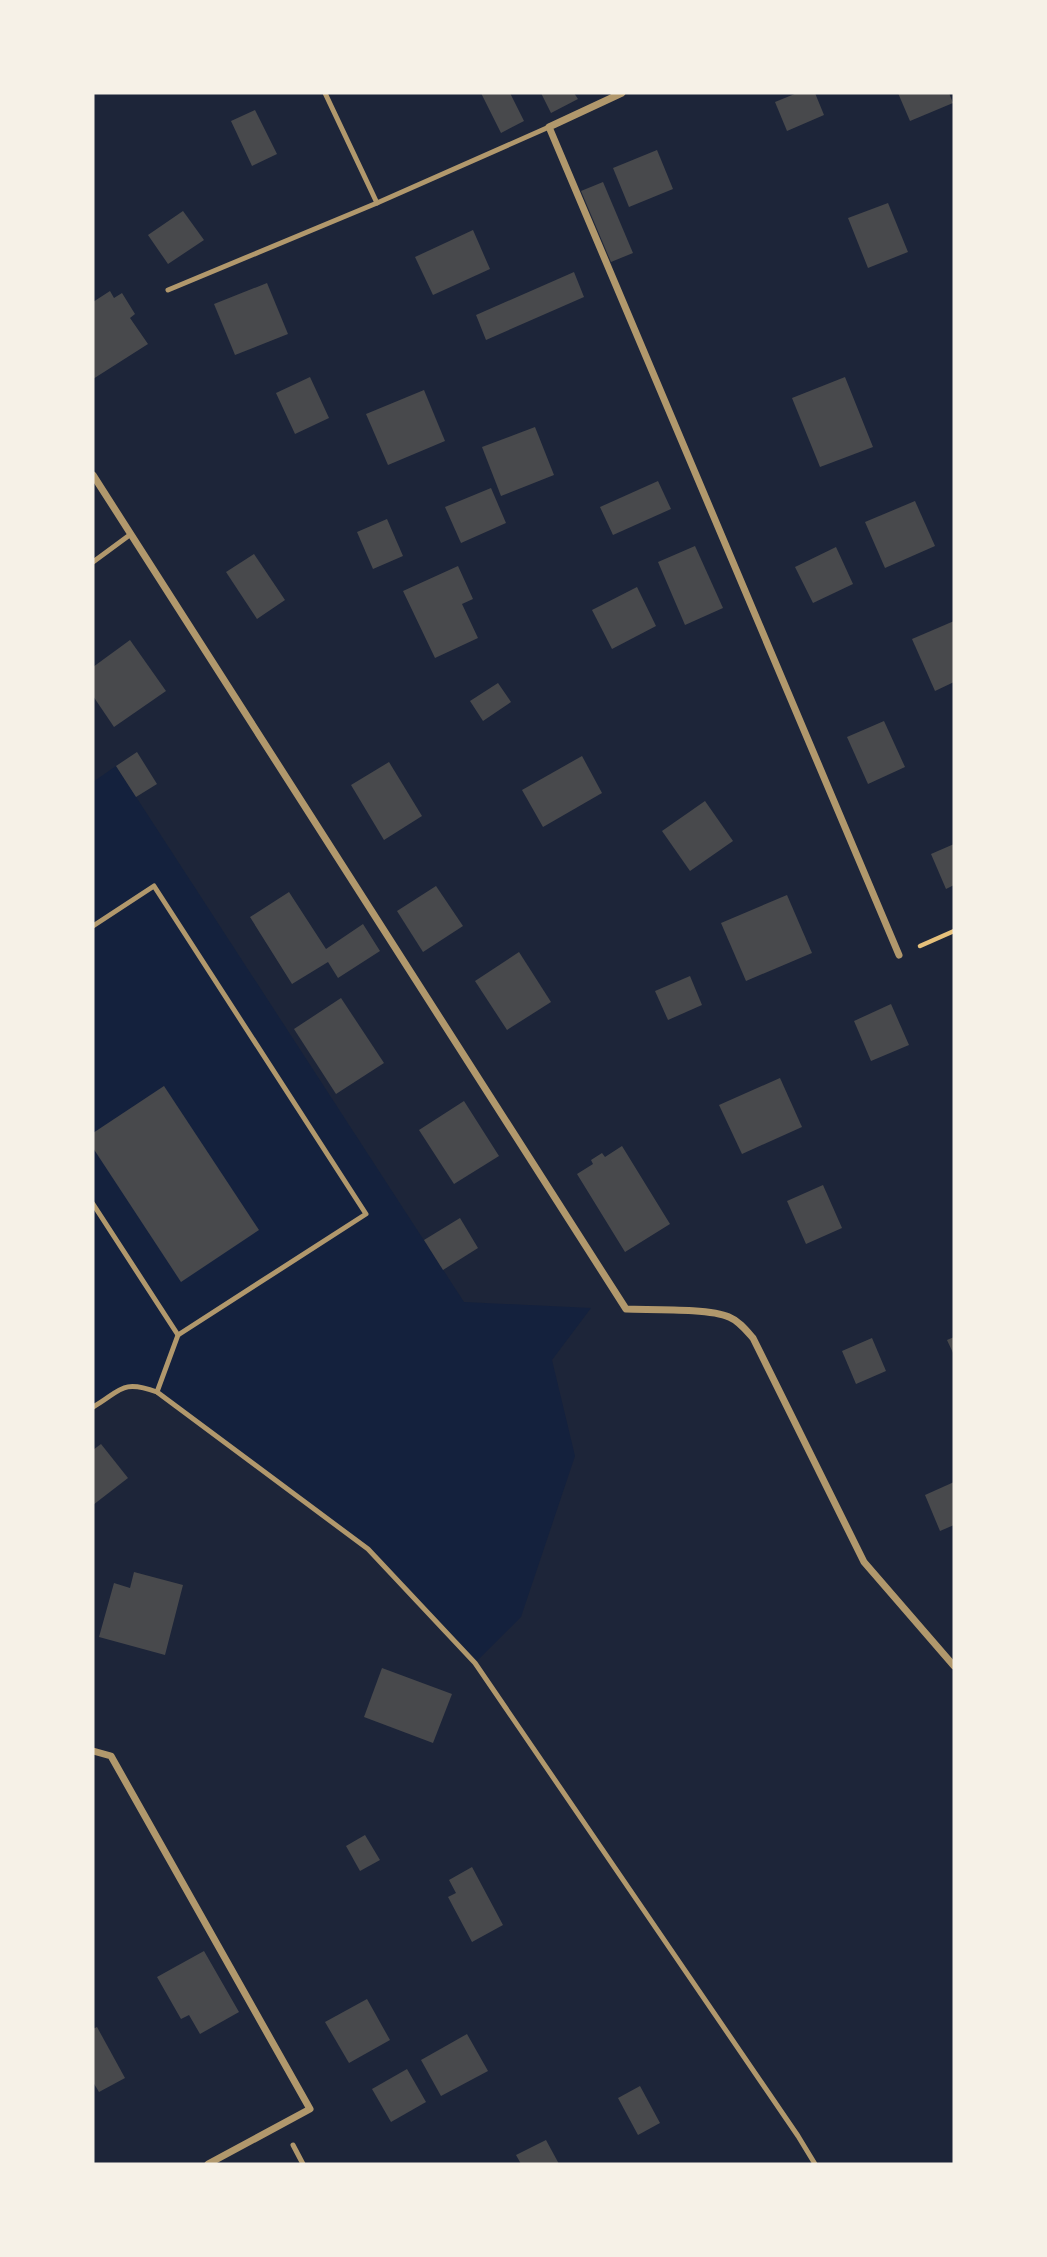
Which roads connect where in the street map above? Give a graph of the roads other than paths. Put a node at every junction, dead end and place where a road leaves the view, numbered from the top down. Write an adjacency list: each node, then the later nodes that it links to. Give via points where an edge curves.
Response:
1 (326, 93): 4 (lane)
2 (622, 93): 3 (street)
3 (549, 127): 4 (lane); 10 (street)
4 (377, 203): 5 (lane)
5 (168, 290)
6 (93, 475): 7 (street)
7 (131, 534): 8 (lane); 15 (street, via 625,1309 710,1312 742,1325 753,1338 864,1562)
8 (93, 562)
9 (93, 926): 12 (lane, via 154,886 366,1214)
10 (899, 955)
11 (93, 1204): 12 (lane)
12 (178, 1335): 13 (lane)
13 (157, 1392): 14 (lane, via 132,1385); 20 (lane, via 368,1549 475,1663)
14 (93, 1407)
15 (954, 1666)
16 (93, 1751): 18 (street, via 111,1756 310,2109)
17 (293, 2145): 19 (lane)
18 (208, 2164)
19 (303, 2164)
20 (815, 2164)

